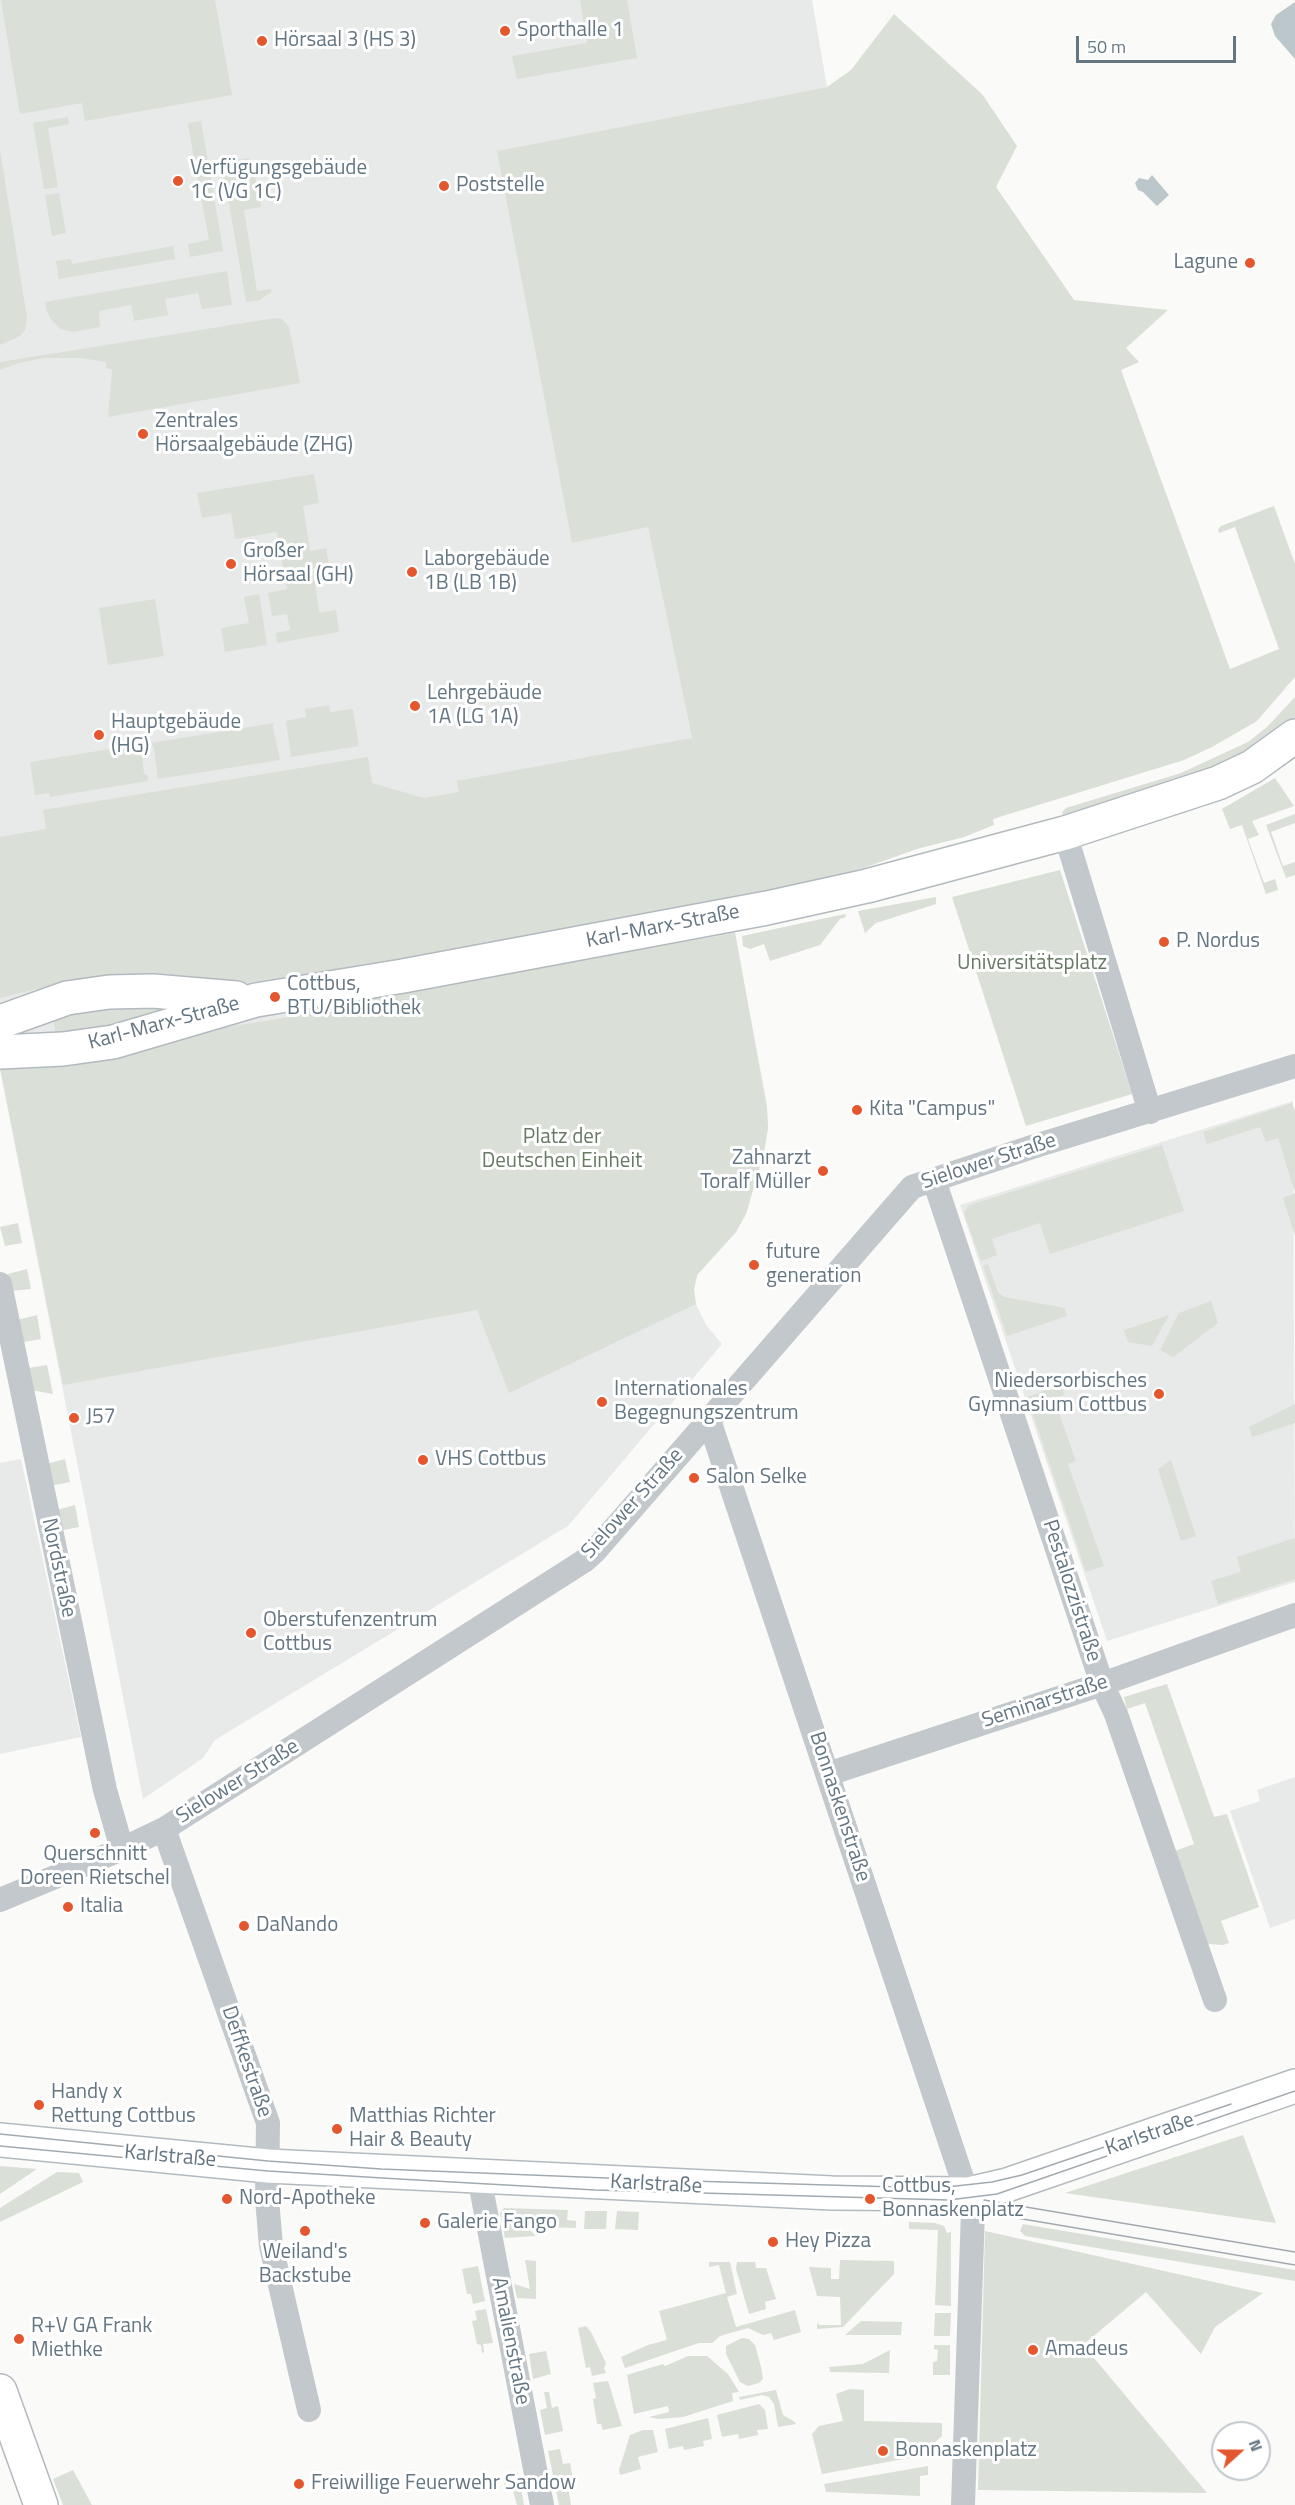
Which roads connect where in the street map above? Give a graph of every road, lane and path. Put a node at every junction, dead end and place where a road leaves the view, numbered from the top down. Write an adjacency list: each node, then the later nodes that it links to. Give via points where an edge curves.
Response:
1 (1291, 748): 2 (street, Karl-Marx-Straße, via 1218,783)
2 (1065, 833): 3 (street, Karl-Marx-Straße, via 877,884 767,908); 7 (street)
3 (256, 1000): 4 (street, Karl-Marx-Straße, via 153,991 108,992 67,998); 5 (street, Karl-Marx-Straße, via 114,1042)
4 (0, 1022)
5 (0, 1053)
6 (1293, 1073): 7 (street, Sielower Straße)
7 (1150, 1112): 8 (street, Sielower Straße)
8 (934, 1180): 10 (street, Sielower Straße, via 912,1187); 12 (street, Pestalozzistraße)
9 (0, 1284): 15 (street, Nordstraße, via 105,1790)
10 (709, 1420): 13 (street, Bonnaskenstraße); 14 (street, Sielower Straße, via 584,1561)
11 (1295, 1615): 12 (street, Seminarstraße)
12 (1102, 1684): 13 (street, Seminarstraße); 17 (street, Pestalozzistraße, via 1116,1714)
13 (828, 1774): 22 (street, Bonnaskenstraße)
14 (164, 1829): 15 (street, Sielower Straße); 20 (street, Deffkestraße, via 268,2123)
15 (122, 1849): 16 (street, Sielower Straße)
16 (0, 1900)
17 (1215, 2000)
18 (1295, 2086): 22 (street, Karlstraße, via 1007,2185)
19 (0, 2140): 20 (street, Karlstraße)
20 (268, 2166): 21 (street, Karlstraße); 24 (street, Deffkestraße, via 271,2246)
21 (479, 2177): 22 (street, Karlstraße, via 832,2193); 26 (street, Amalienstraße)
22 (968, 2194): 27 (street, via 973,2219)
23 (0, 2391): 25 (street)
24 (309, 2410)
25 (41, 2505)
26 (542, 2505)
27 (963, 2505)

